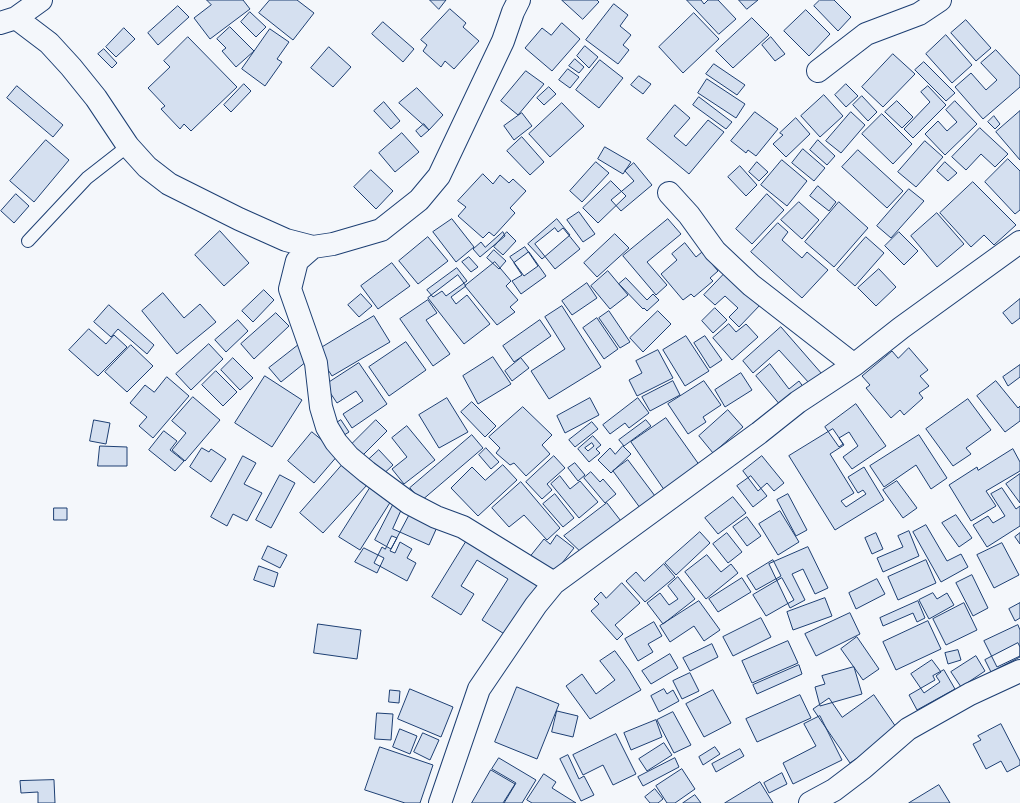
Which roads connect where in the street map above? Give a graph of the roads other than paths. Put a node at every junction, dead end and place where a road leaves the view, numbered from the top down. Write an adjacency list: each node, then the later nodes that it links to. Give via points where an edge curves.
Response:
1 (41, 0): 4 (street)
2 (520, 0): 10 (street, via 439,176 419,200 381,230)
3 (940, 0): 5 (street, via 919,14 866,34)
4 (8, 21): 6 (street, via 49,43 96,98)
5 (818, 71)
6 (128, 146): 8 (lane, via 87,178); 10 (street, via 147,167 169,184 286,240)
7 (669, 193): 11 (street, via 730,266)
8 (28, 241)
9 (1020, 242): 11 (street)
10 (313, 247): 12 (street, via 297,261 290,289 316,363 326,427 336,442 367,472 409,503 463,527)
11 (854, 365): 12 (street, via 798,402)
12 (554, 583): 14 (street, via 478,690)
13 (1020, 671): 15 (street, via 970,694 908,729 834,790)
14 (440, 803)
15 (810, 803)

